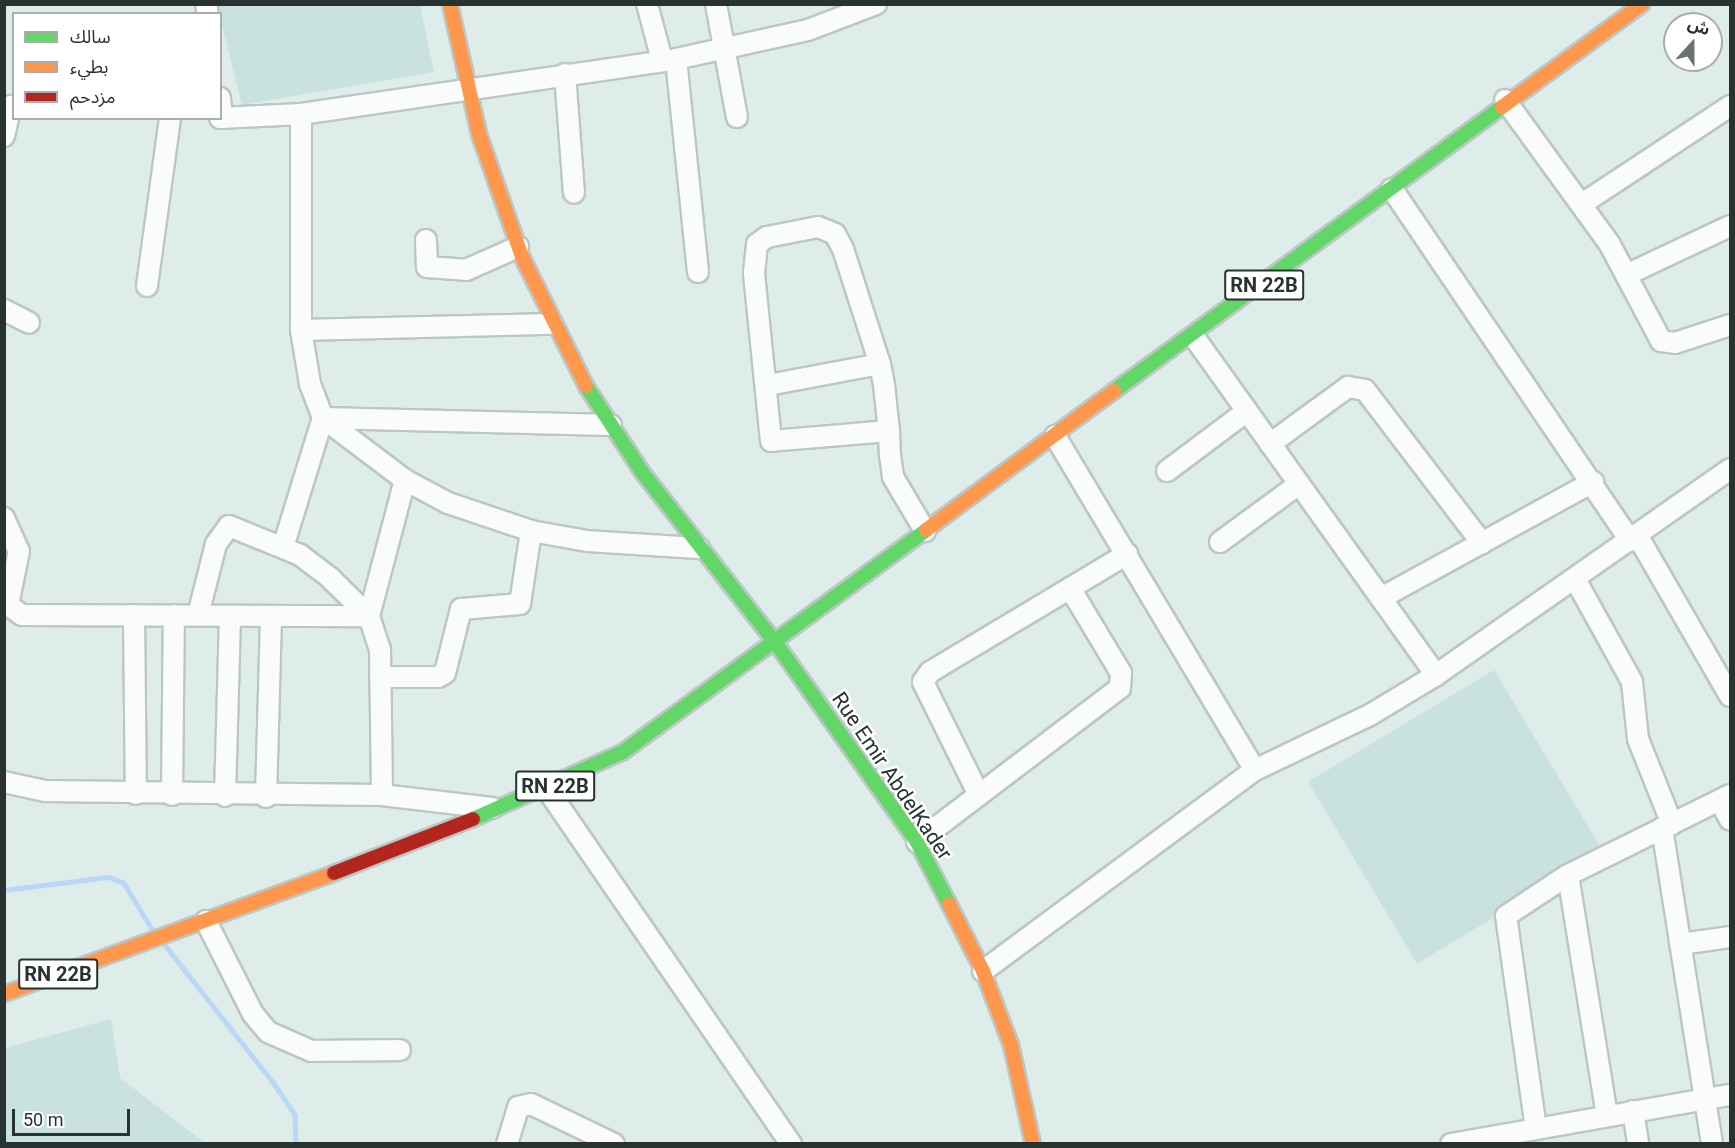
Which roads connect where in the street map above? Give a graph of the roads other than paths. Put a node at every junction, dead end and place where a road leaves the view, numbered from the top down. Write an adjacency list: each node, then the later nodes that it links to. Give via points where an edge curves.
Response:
1 (450, 4): 9 (main road, Rue Emir AbdelKader)
2 (647, 4): 7 (street)
3 (716, 4): 6 (street)
4 (1642, 4): 10 (main road, RN 22B)
5 (866, 7): 6 (street)
6 (728, 46): 7 (street); 14 (street)
7 (669, 59): 8 (street); 24 (street)
8 (565, 74): 9 (street); 19 (street)
9 (471, 90): 13 (street); 23 (main road, Rue Emir AbdelKader, via 479,134)
10 (1505, 100): 18 (main road, RN 22B); 20 (street)
11 (10, 106): 17 (street)
12 (1731, 106): 20 (street)
13 (302, 114): 15 (street); 31 (street)
14 (737, 117)
15 (222, 118)
16 (170, 120): 26 (street)
17 (4, 136)
18 (1392, 189): 32 (main road, RN 22B); 44 (street)
19 (574, 193)
20 (1582, 204): 25 (street)
21 (1731, 226): 25 (street)
22 (426, 240): 23 (street, via 427,267 466,270)
23 (518, 247): 29 (main road, Rue Emir AbdelKader)
24 (698, 272)
25 (1626, 275): 30 (street, via 1661,341 1675,343)
26 (147, 286)
27 (4, 310): 28 (street)
28 (29, 323)
29 (552, 324): 31 (street); 37 (main road, Rue Emir AbdelKader)
30 (1731, 325)
31 (301, 330): 36 (street, via 310,384)
32 (1194, 336): 35 (street); 39 (main road, RN 22B)
33 (880, 364): 34 (street); 34 (street, via 864,304 835,234 818,227 792,230 767,237 755,254); 38 (street)
34 (768, 386): 38 (street, via 768,435 778,444)
35 (1247, 411): 40 (street); 41 (street)
36 (323, 418): 37 (street); 43 (street); 52 (street)
37 (611, 425): 53 (main road, Rue Emir AbdelKader)
38 (889, 430): 48 (street, via 894,477)
39 (1055, 436): 48 (main road, RN 22B); 54 (street)
40 (1270, 444): 45 (street); 51 (street, via 1348,387 1365,390)
41 (1167, 471)
42 (1728, 476): 49 (street)
43 (405, 480): 47 (street, via 448,503); 62 (street)
44 (1593, 482): 49 (street); 51 (street)
45 (1299, 484): 50 (street); 57 (street)
46 (4, 518): 58 (street, via 19,551 8,592 13,612)
47 (531, 531): 53 (street, via 587,541); 66 (street, via 520,604 461,609 445,673 438,677)
48 (925, 531): 64 (main road, RN 22B)
49 (1634, 538): 55 (street); 67 (street)
50 (1220, 542)
51 (1482, 543): 57 (street)
52 (283, 547): 60 (street, via 229,526 221,531); 62 (street, via 330,578)
53 (699, 548): 64 (main road, Rue Emir AbdelKader)
54 (1127, 554): 56 (street); 68 (street)
55 (1575, 579): 65 (street); 80 (street, via 1632,681 1638,739)
56 (1070, 588): 74 (street, via 1121,673 1120,688); 74 (street, via 930,672 923,682)
57 (1381, 598): 65 (street)
58 (134, 615): 59 (street); 71 (street)
59 (174, 615): 60 (street); 72 (street)
60 (198, 615): 61 (street)
61 (230, 616): 63 (street); 75 (street)
62 (369, 616): 63 (street); 66 (street, via 380,649)
63 (271, 618): 76 (street)
64 (774, 642): 70 (main road, RN 22B, via 623,752); 81 (main road, Rue Emir AbdelKader)
65 (1436, 675): 68 (street, via 1370,715)
66 (380, 677): 73 (street)
67 (1731, 696)
68 (1255, 770): 86 (street)
69 (4, 782): 71 (street, via 45,791)
70 (547, 789): 78 (main road, RN 22B); 97 (street)
71 (136, 794): 72 (street)
72 (172, 795): 75 (street)
73 (382, 795): 76 (street); 78 (street)
74 (979, 795): 81 (street)
75 (225, 796): 76 (street)
76 (266, 797)
77 (1725, 798): 79 (street); 80 (street)
78 (501, 808): 83 (main road, RN 22B)
79 (1731, 820)
80 (1667, 826): 82 (street); 85 (street)
81 (917, 842): 86 (main road, Rue Emir AbdelKader)
82 (1568, 875): 92 (street); 93 (street, via 1509,910 1504,922)
83 (206, 921): 87 (main road, RN 22B); 88 (street, via 253,1014 268,1032 311,1051)
84 (1731, 937): 85 (street)
85 (1680, 944): 90 (street)
86 (983, 971): 98 (main road, Rue Emir AbdelKader, via 1011,1045)
87 (4, 994)
88 (400, 1050)
89 (1731, 1095): 90 (street)
90 (1706, 1100): 91 (street); 101 (street)
91 (1633, 1111): 92 (street); 100 (street)
92 (1607, 1116): 93 (street)
93 (1536, 1129): 94 (street)
94 (1516, 1138): 99 (street)
95 (507, 1143): 96 (street, via 518,1107 531,1104)
96 (614, 1143)
97 (791, 1143)
98 (1033, 1143)
99 (1450, 1143)
100 (1638, 1143)
101 (1712, 1143)

